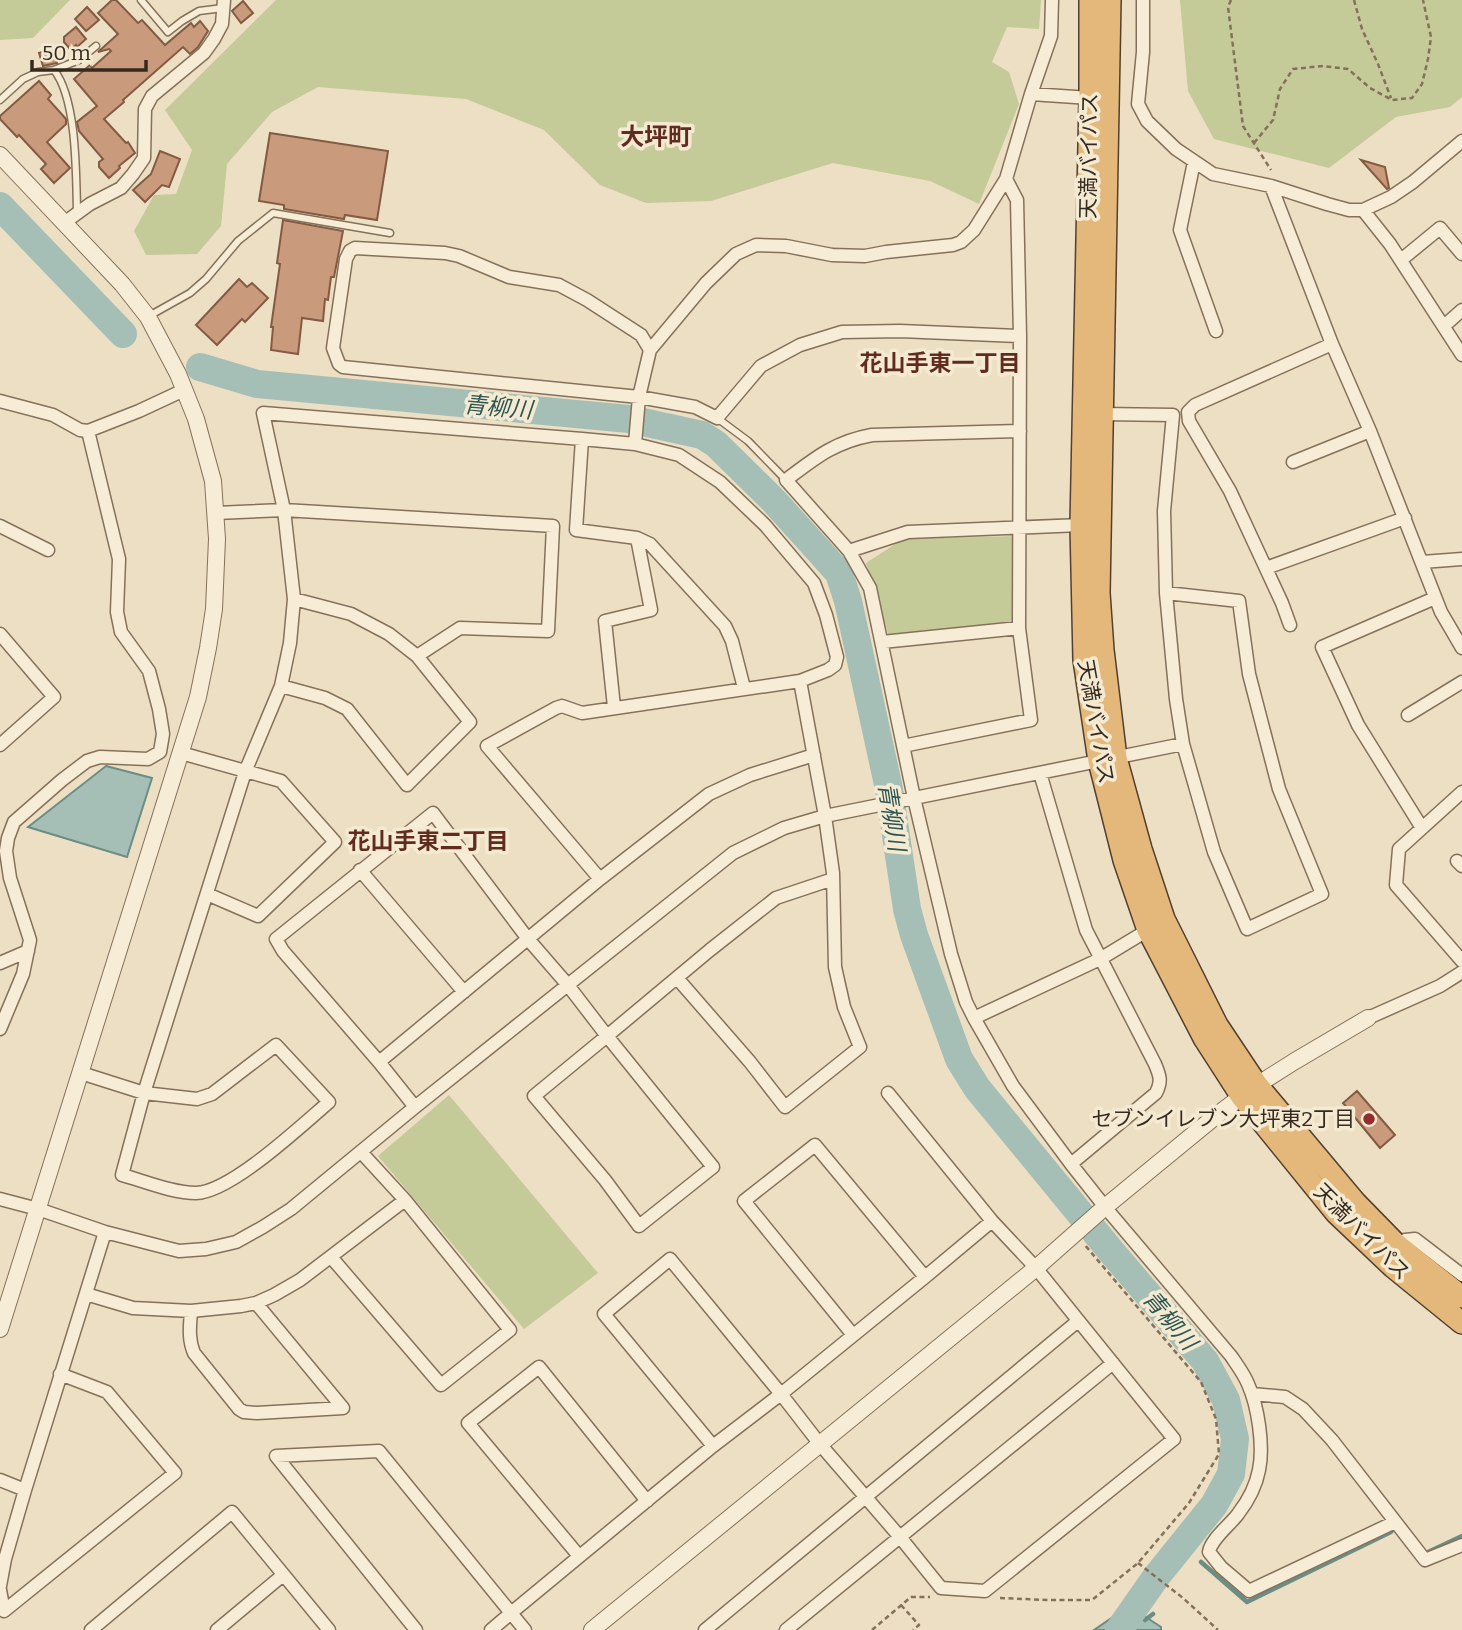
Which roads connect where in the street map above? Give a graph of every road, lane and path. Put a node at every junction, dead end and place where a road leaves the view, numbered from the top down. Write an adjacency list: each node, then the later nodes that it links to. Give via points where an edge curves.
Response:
1 (141, 0): 9 (lane, via 168,32 199,10)
2 (1052, 0): 12 (street, via 1051,36)
3 (1090, 0): 13 (highway, 天満バイパス)
4 (1110, 0): 39 (highway, 天満バイパス)
5 (1143, 0): 19 (street, via 1138,104 1147,121)
6 (1231, 0): 17 (path, via 1228,8 1243,127)
7 (1354, 0): 15 (path)
8 (1423, 0): 15 (path, via 1431,37 1422,84 1412,98)
9 (224, 4): 24 (street, via 222,24 204,53 152,96 145,110 144,158 133,174 121,188)
10 (96, 46): 11 (lane, via 79,60)
11 (54, 70): 14 (lane, via 23,79); 24 (lane, via 66,96 75,142)
12 (1031, 94): 13 (street); 21 (street)
13 (1090, 98): 51 (highway, 天満バイパス)
14 (0, 100)
15 (1392, 100): 17 (path, via 1348,69 1293,69 1280,89 1273,120)
16 (1462, 141): 23 (street, via 1413,182)
17 (1254, 143): 20 (path)
18 (0, 155): 24 (street)
19 (1194, 162): 22 (street, via 1213,174); 31 (street, via 1180,230)
20 (1271, 170)
21 (1006, 179): 32 (street, via 1017,200); 34 (street, via 974,230 954,245 865,256 786,246 745,249 706,283)
22 (1271, 187): 23 (street); 33 (street)
23 (1363, 210): 27 (street)
24 (71, 218): 29 (street)
25 (390, 233): 29 (lane, via 273,213 238,241 190,293)
26 (1462, 254): 27 (street, via 1440,228)
27 (1401, 260): 30 (street)
28 (1462, 310): 30 (street)
29 (148, 317): 36 (street)
30 (1444, 326): 35 (street)
31 (1216, 331)
32 (1020, 336): 40 (street, via 842,332 800,345 761,366); 42 (street)
33 (1332, 344): 43 (street); 59 (street, via 1188,412)
34 (650, 350): 37 (street); 37 (street, via 640,335 559,285 509,277 445,253 355,248 345,259 333,348 343,367)
35 (1462, 355)
36 (184, 390): 41 (street); 49 (street, via 205,449)
37 (639, 397): 40 (street, via 695,407); 45 (street)
38 (0, 401): 41 (street, via 53,415)
39 (1101, 414): 60 (street, via 1173,415 1164,511); 80 (highway, 天満バイパス, via 1099,593)
40 (717, 418): 47 (lane, via 748,441)
41 (88, 431): 90 (street, via 119,559 121,632 149,671 163,734 160,752 148,759 100,757 62,780 14,822)
42 (1020, 431): 47 (street, via 852,439 825,451); 53 (street)
43 (1370, 431): 46 (street); 50 (street)
44 (582, 439): 45 (street); 48 (street, via 263,413); 54 (street, via 576,530)
45 (635, 444): 69 (street, via 679,455 720,482 765,525 814,583 837,657 828,670)
46 (1293, 462)
47 (786, 480): 56 (street)
48 (284, 510): 49 (street); 62 (street); 68 (street, via 553,526 548,631 460,628)
49 (216, 513): 78 (street, via 214,609 198,696)
50 (1405, 518): 58 (street); 59 (street)
51 (1081, 525): 53 (street); 80 (highway, 天満バイパス, via 1084,660)
52 (0, 526): 55 (street)
53 (1020, 528): 56 (street, via 908,532); 64 (street)
54 (637, 538): 72 (street, via 650,544 724,626); 73 (street, via 651,610 606,621)
55 (48, 550)
56 (849, 551): 66 (street, via 870,588)
57 (1462, 559): 58 (street)
58 (1422, 562): 61 (street)
59 (1266, 568): 63 (street)
60 (1166, 593): 75 (street); 75 (street, via 1239,601 1249,674 1279,789 1322,894 1247,929 1214,852)
61 (1436, 598): 67 (street); 86 (street, via 1322,648 1358,725)
62 (294, 599): 68 (street, via 351,614); 71 (street)
63 (1290, 625)
64 (1019, 628): 66 (street); 77 (street, via 1031,720)
65 (0, 634): 76 (street, via 54,698)
66 (882, 642): 77 (street)
67 (1462, 648)
68 (418, 656): 71 (street, via 470,722 407,785 347,709)
69 (800, 681): 72 (street); 79 (street)
70 (1462, 682): 74 (street)
71 (281, 686): 81 (street)
72 (744, 688): 73 (street)
73 (614, 707): 88 (street, via 582,713 562,706 487,746)
74 (1408, 715)
75 (1183, 744): 80 (street)
76 (0, 745)
77 (903, 746): 84 (street)
78 (181, 753): 81 (street); 107 (street)
79 (814, 755): 85 (street); 88 (street, via 750,775 709,794)
80 (1108, 759): 82 (street); 92 (highway, 天満バイパス, via 1124,860); 108 (highway, 天満バイパス, via 1164,919)
81 (245, 772): 91 (street); 91 (street, via 281,781 335,842 258,916)
82 (1040, 773): 84 (street); 95 (street, via 1086,930)
83 (1462, 792): 86 (street)
84 (914, 798): 85 (street); 102 (street, via 957,975)
85 (825, 816): 89 (street); 100 (street, via 784,828 733,853)
86 (1422, 828): 96 (street, via 1399,849 1396,885)
87 (360, 870): 93 (street, via 433,813); 101 (street); 106 (street, via 276,939)
88 (600, 879): 93 (street)
89 (833, 879): 99 (street, via 776,898); 99 (street, via 835,967 860,1047 785,1107)
90 (5, 880): 94 (street, via 30,940)
91 (207, 894): 109 (street)
92 (1148, 930): 95 (street); 108 (highway, 天満バイパス, via 1204,1038)
93 (528, 939): 100 (street); 101 (street)
94 (28, 951): 97 (street); 104 (street)
95 (1100, 959): 102 (street); 113 (street, via 1156,1064 1160,1085)
96 (1462, 961)
97 (0, 963)
98 (1462, 972): 103 (street)
99 (677, 978): 105 (street)
100 (567, 984): 105 (street); 111 (street)
101 (464, 992): 106 (street)
102 (974, 1018): 113 (street, via 1013,1086)
103 (1368, 1018): 108 (street)
104 (0, 1029)
105 (607, 1036): 105 (street, via 534,1096 639,1226 713,1167)
106 (379, 1062): 111 (street)
107 (81, 1073): 109 (street); 116 (street)
108 (1250, 1091): 117 (street); 120 (highway, 天満バイパス); 130 (highway, 天満バイパス, via 1336,1213 1392,1267)
109 (144, 1093): 109 (street, via 197,1098 212,1094 276,1045 329,1102 254,1165 214,1189 198,1193 122,1175)
110 (888, 1093): 118 (street)
111 (415, 1107): 112 (street)
112 (361, 1152): 115 (street); 119 (street, via 291,1209 236,1242 179,1251)
113 (1071, 1164): 117 (street)
114 (0, 1199): 116 (street)
115 (405, 1200): 121 (street); 121 (street, via 510,1330 440,1385)
116 (38, 1209): 119 (street); 131 (street)
117 (1102, 1210): 122 (street); 136 (street, via 1231,1356)
118 (992, 1221): 122 (street); 124 (street)
119 (105, 1232): 125 (street)
120 (1397, 1245): 123 (street, via 1415,1239); 126 (highway, 天満バイパス)
121 (331, 1257): 127 (street)
122 (1036, 1268): 129 (street); 137 (street)
123 (1462, 1275)
124 (925, 1277): 132 (street); 132 (street, via 815,1145 744,1201)
125 (86, 1294): 128 (street, via 134,1308); 134 (street)
126 (1462, 1297)
127 (256, 1303): 128 (street); 128 (street, via 343,1408 257,1413 239,1409 194,1353)
128 (191, 1311)
129 (1078, 1321): 133 (street); 141 (street)
130 (1462, 1323)
131 (0, 1329)
132 (853, 1335): 135 (street)
133 (1113, 1363): 144 (street); 144 (street, via 1174,1439 985,1591 940,1588)
134 (60, 1374): 140 (street); 149 (street, via 107,1392 175,1473 4,1611)
135 (781, 1394): 137 (street); 138 (street); 138 (street, via 670,1259 604,1314)
136 (1252, 1394): 143 (street, via 1284,1397 1303,1409); 143 (street, via 1259,1469 1238,1514 1210,1545 1209,1552 1221,1567 1249,1591)
137 (820, 1443): 141 (street); 158 (street)
138 (713, 1446): 142 (street)
139 (0, 1480): 140 (street)
140 (25, 1490): 149 (street)
141 (866, 1497): 144 (street); 159 (street)
142 (647, 1501): 146 (street); 146 (street, via 539,1367 468,1423)
143 (1395, 1522): 145 (street, via 1425,1560)
144 (900, 1537): 160 (street)
145 (1462, 1545)
146 (579, 1556): 151 (street)
147 (1138, 1563): 162 (path)
148 (283, 1575): 152 (street, via 232,1512); 153 (street); 154 (street)
149 (0, 1588)
150 (901, 1605): 161 (path, via 919,1625)
151 (511, 1613): 155 (street, via 379,1451 276,1456); 156 (street); 157 (street)
152 (91, 1630)
153 (217, 1630)
154 (329, 1630)
155 (416, 1630)
156 (491, 1630)
157 (525, 1630)
158 (592, 1630)
159 (705, 1630)
160 (786, 1630)
161 (913, 1630)
162 (1218, 1630)

